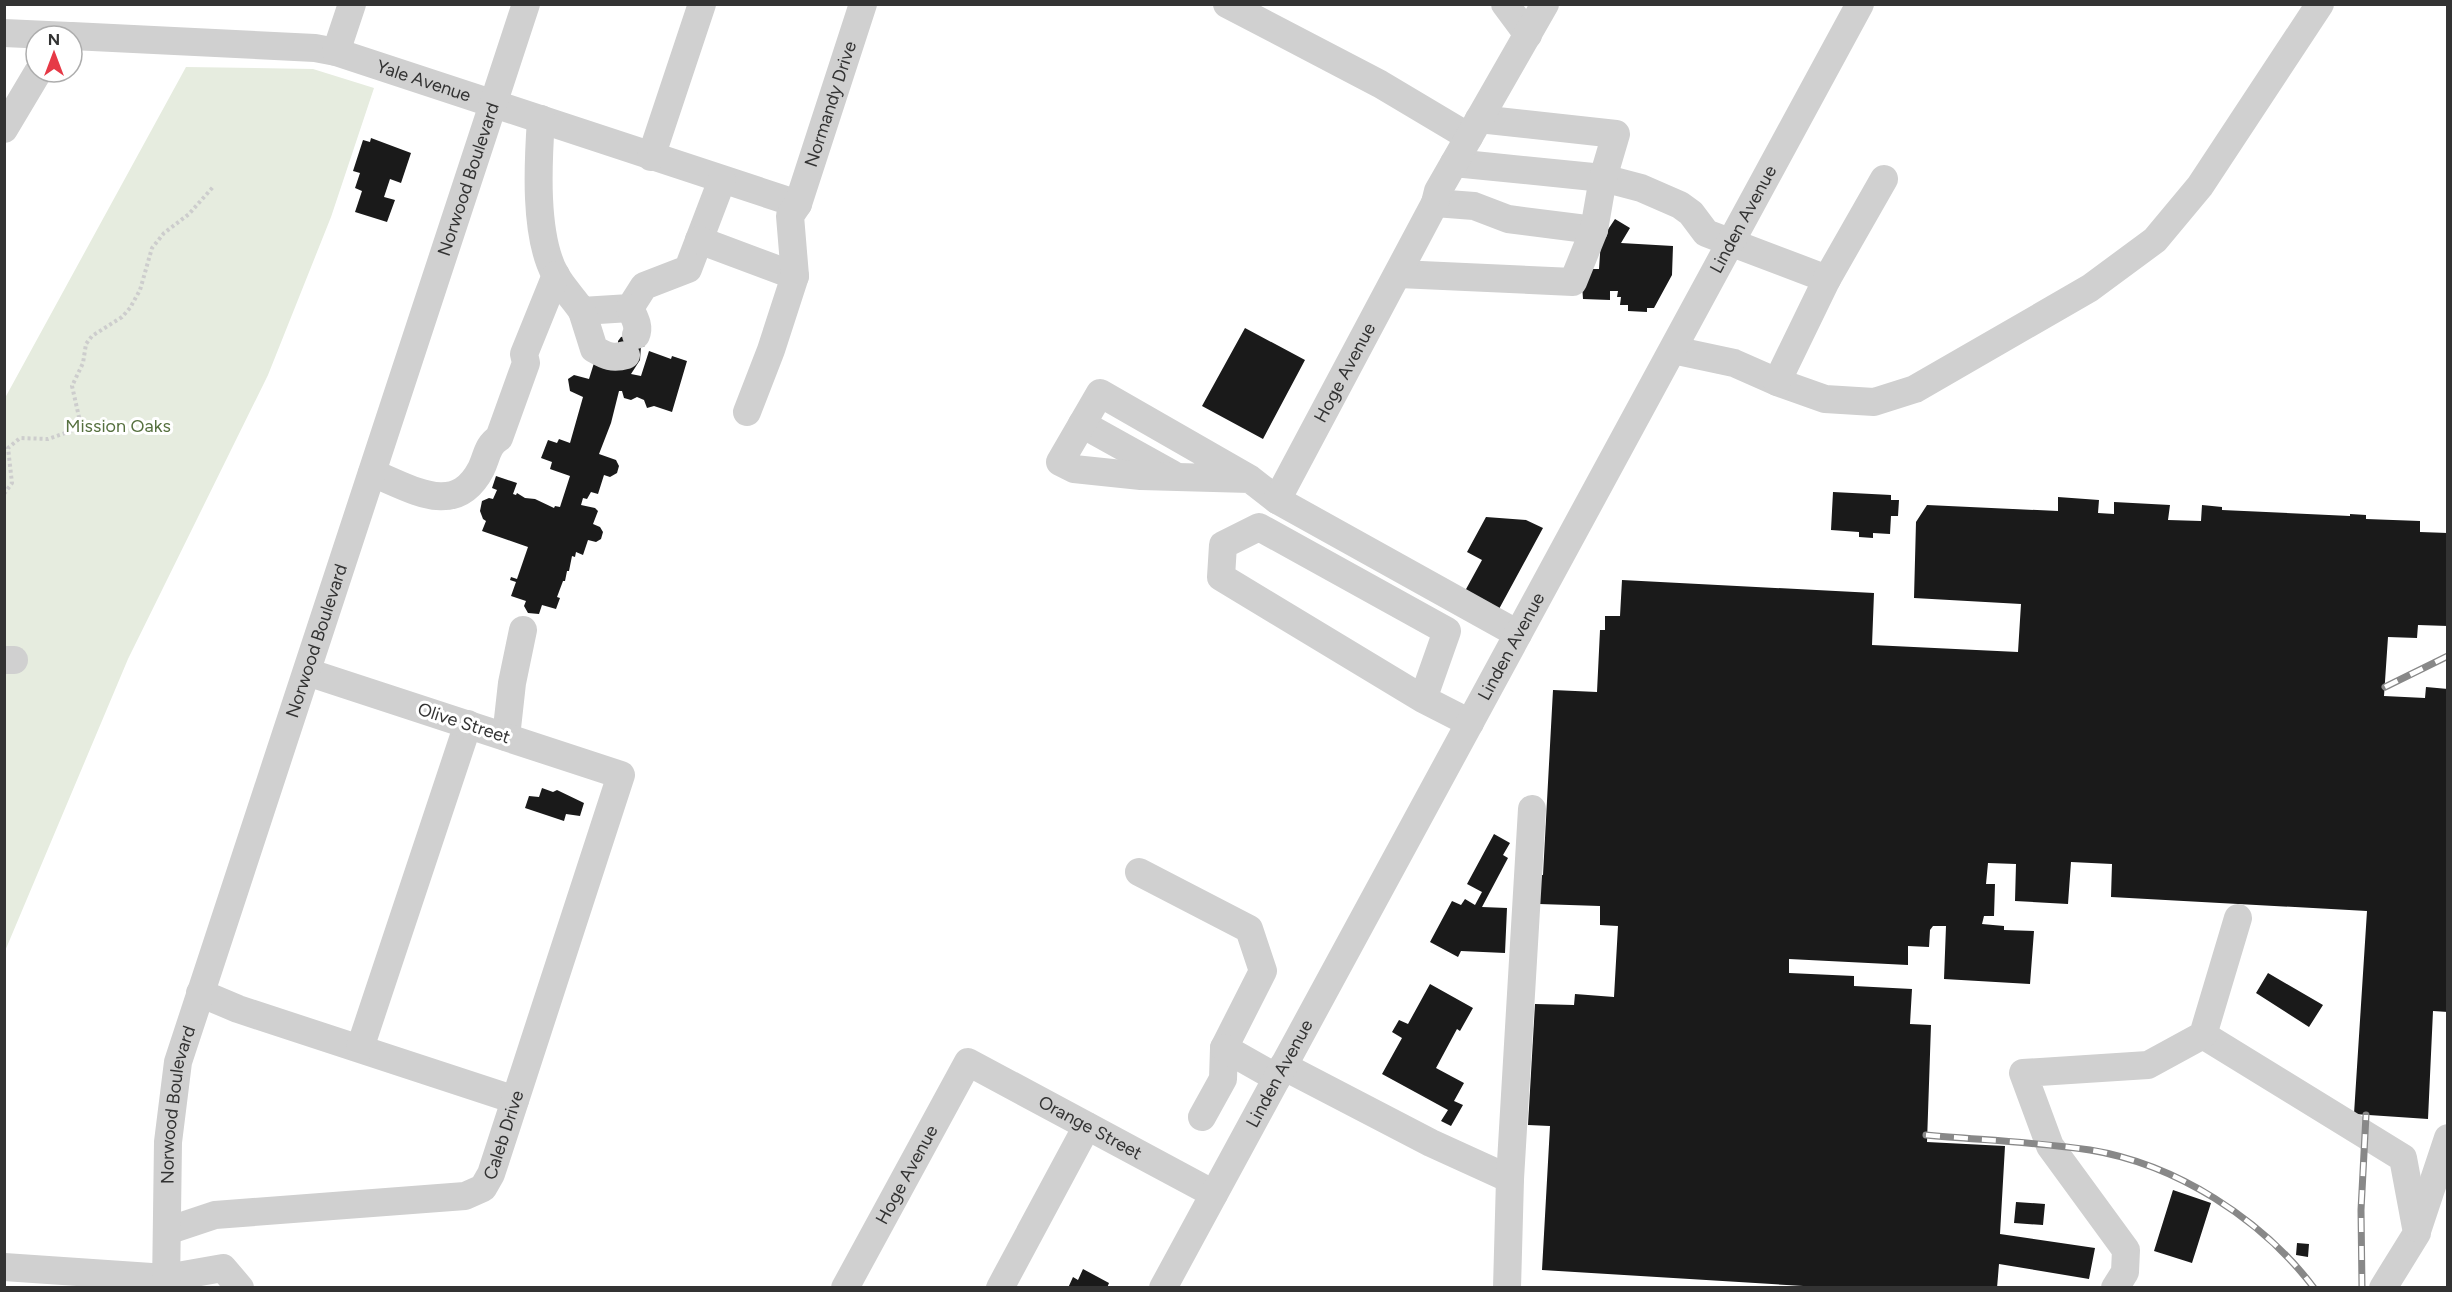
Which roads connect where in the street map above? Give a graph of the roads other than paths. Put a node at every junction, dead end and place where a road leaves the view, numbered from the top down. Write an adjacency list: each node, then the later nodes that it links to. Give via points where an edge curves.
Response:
1 (352, 4): 14 (street)
2 (526, 4): 16 (street, Norwood Boulevard)
3 (702, 4): 20 (street)
4 (863, 4): 26 (street, Normandy Drive)
5 (1227, 4): 18 (street)
6 (1505, 4): 12 (street)
7 (1545, 4): 12 (street, Hoge Avenue)
8 (1860, 4): 29 (street, Linden Avenue)
9 (2320, 4): 37 (street, via 2200,186 2156,240 2090,288 1915,389 1874,402 1825,399)
10 (4, 33): 11 (street, Yale Avenue)
11 (24, 34)
12 (1528, 35): 18 (street, Hoge Avenue)
13 (84, 37): 14 (street, Yale Avenue)
14 (336, 52): 16 (street, Yale Avenue)
15 (31, 84): 19 (street)
16 (494, 104): 17 (street, Yale Avenue); 40 (street, Norwood Boulevard)
17 (541, 119): 20 (street, Yale Avenue); 31 (street, via 540,207 549,259)
18 (1474, 128): 21 (street, Hoge Avenue); 22 (street, via 1616,134)
19 (4, 129)
20 (651, 157): 24 (street, Yale Avenue)
21 (1454, 163): 22 (street); 25 (street, Hoge Avenue)
22 (1603, 178): 27 (street); 29 (street, via 1641,188 1680,205 1706,233)
23 (1884, 179): 33 (street)
24 (722, 180): 26 (street, Yale Avenue); 28 (street)
25 (1435, 203): 27 (street, via 1474,206 1508,219); 30 (street, Hoge Avenue)
26 (798, 204): 32 (street, Normandy Drive, via 790,216)
27 (1594, 230): 30 (street, via 1573,282)
28 (699, 240): 32 (street); 34 (street, via 688,269 644,286)
29 (1731, 242): 33 (street); 36 (street, Linden Avenue)
30 (1399, 274): 43 (street, Hoge Avenue)
31 (556, 275): 35 (street); 40 (street, via 524,354 526,363 499,438 492,442 469,487 448,498 437,497)
32 (795, 276): 38 (street)
33 (1827, 279): 37 (street)
34 (630, 308): 35 (street); 35 (street, via 638,331 631,345 615,358 594,349)
35 (582, 311)
36 (1673, 350): 37 (street, via 1734,363); 45 (street, Linden Avenue)
37 (1777, 382)
38 (747, 412)
39 (1082, 424): 41 (street); 41 (street, via 1060,462 1074,469); 42 (street, via 1100,393)
40 (372, 473): 46 (street, Norwood Boulevard)
41 (1174, 475): 42 (street)
42 (1250, 479): 43 (street)
43 (1277, 500): 45 (street)
44 (523, 630): 50 (street)
45 (1518, 634): 48 (street, Linden Avenue)
46 (307, 672): 49 (street, Olive Street); 55 (street, Norwood Boulevard)
47 (1423, 699): 47 (street, via 1221,577 1223,545 1258,527 1447,631); 48 (street)
48 (1470, 723): 60 (street, Linden Avenue)
49 (468, 724): 50 (street, Olive Street); 57 (street)
50 (506, 737): 51 (street, Olive Street)
51 (621, 775): 61 (street, Caleb Drive)
52 (1532, 809): 65 (street)
53 (1139, 872): 58 (street, via 1249,929 1263,971)
54 (2238, 918): 56 (street)
55 (200, 993): 57 (street); 67 (street, Norwood Boulevard, via 178,1062 168,1142)
56 (2203, 1035): 68 (street, via 2403,1158); 76 (street, via 2148,1065 2023,1073 2050,1146 2126,1250 2125,1272)
57 (360, 1048): 61 (street)
58 (1224, 1048): 60 (street); 62 (street, via 1222,1079)
59 (968, 1062): 63 (street, Orange Street); 72 (street, Hoge Avenue)
60 (1280, 1072): 65 (street); 66 (street, Linden Avenue)
61 (515, 1100): 67 (street, Caleb Drive, via 483,1188 465,1196 215,1215)
62 (1202, 1117)
63 (1087, 1126): 66 (street, Orange Street); 73 (street)
64 (2448, 1138): 68 (street)
65 (1510, 1179): 75 (street)
66 (1214, 1194): 74 (street, Linden Avenue)
67 (167, 1231): 70 (street, Norwood Boulevard)
68 (2417, 1233): 77 (street)
69 (4, 1267): 70 (street)
70 (166, 1283): 71 (street, via 223,1268)
71 (240, 1287)
72 (845, 1287)
73 (999, 1287)
74 (1163, 1287)
75 (1507, 1287)
76 (2115, 1287)
77 (2383, 1287)

